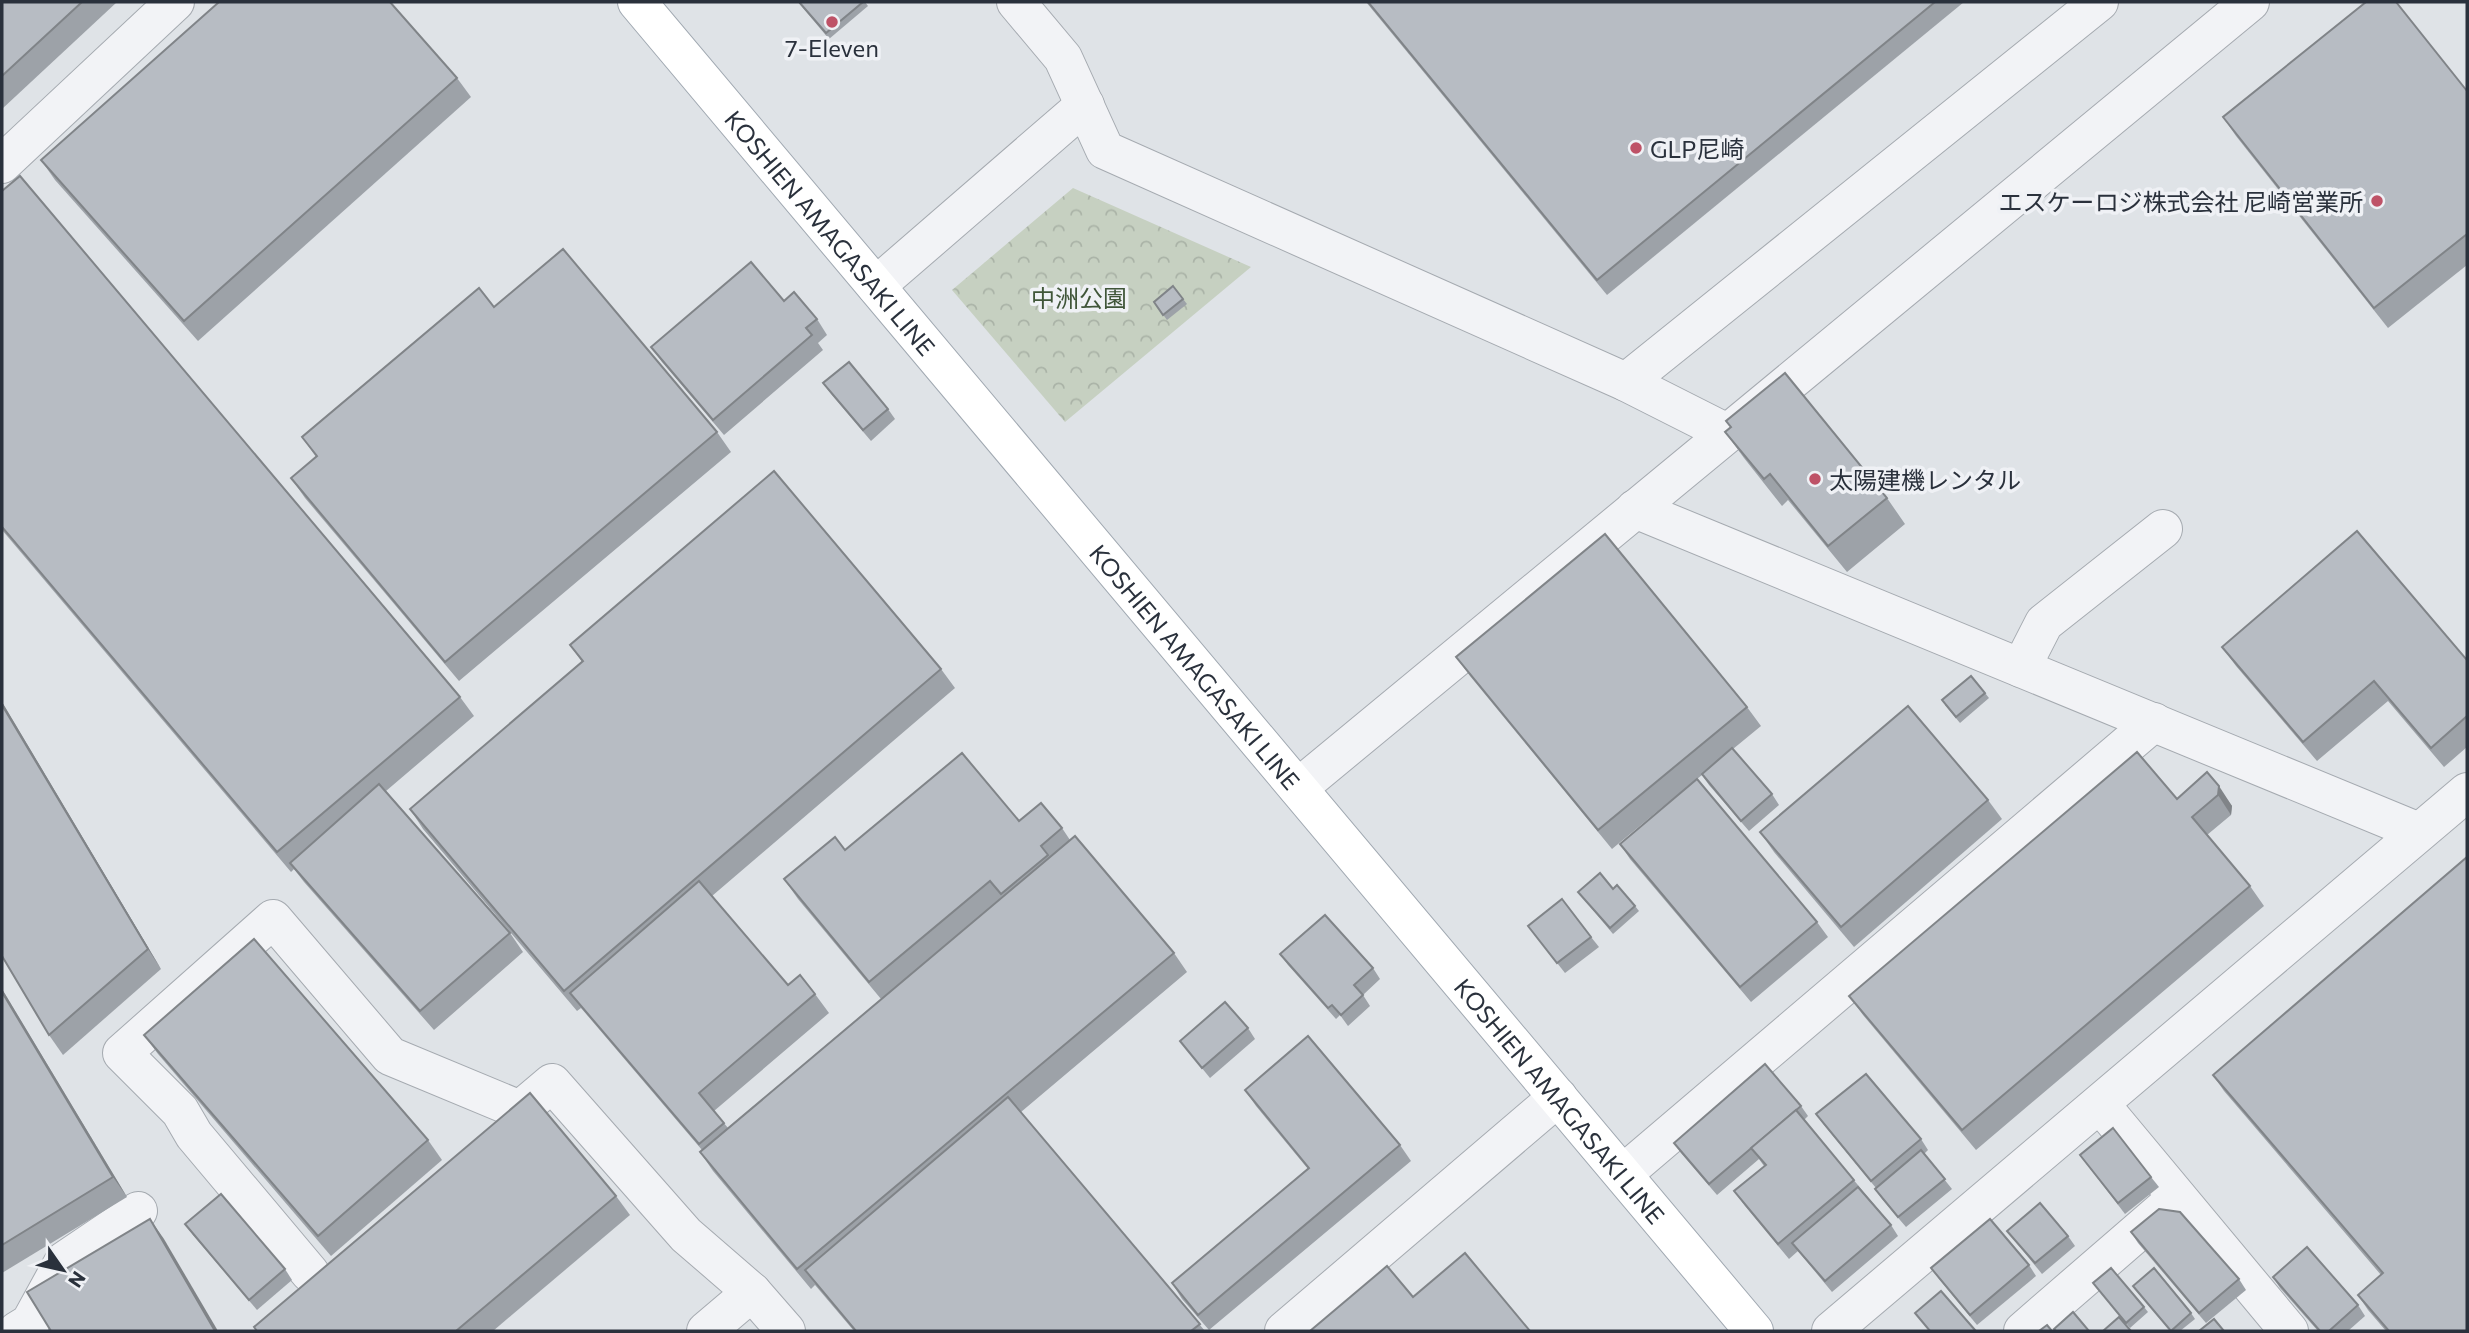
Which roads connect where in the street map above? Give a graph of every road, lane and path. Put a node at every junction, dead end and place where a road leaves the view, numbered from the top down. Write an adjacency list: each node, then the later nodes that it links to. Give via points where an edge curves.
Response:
1 (175, 2): 7 (street)
2 (638, 2): 8 (main road, KOSHIEN AMAGASAKI LINE)
3 (1016, 2): 6 (street, via 1063,58)
4 (2099, 2): 9 (street)
5 (2249, 2): 10 (street)
6 (1085, 105): 8 (street); 9 (street, via 1105,150)
7 (2, 164)
8 (876, 286): 15 (main road, KOSHIEN AMAGASAKI LINE)
9 (1626, 382): 10 (street)
10 (1727, 433): 11 (street)
11 (1634, 509): 13 (street); 15 (street)
12 (2163, 529): 13 (street, via 2044,623)
13 (2021, 668): 14 (street)
14 (2154, 722): 17 (street); 20 (street)
15 (1298, 788): 18 (main road, KOSHIEN AMAGASAKI LINE)
16 (2467, 792): 17 (street)
17 (2419, 832): 19 (street)
18 (1559, 1097): 20 (main road, KOSHIEN AMAGASAKI LINE); 28 (street)
19 (2100, 1104): 21 (street); 30 (street)
20 (1623, 1174): 29 (main road, KOSHIEN AMAGASAKI LINE)
21 (2177, 1197): 31 (street); 32 (street)
22 (138, 1211): 25 (street, via 64,1261 30,1323)
23 (310, 1273): 24 (street, via 194,1135 180,1111 122,1053 273,919 390,1056 520,1110 552,1083 686,1235)
24 (752, 1292): 26 (street); 27 (street)
25 (17, 1331)
26 (706, 1331)
27 (786, 1331)
28 (1284, 1331)
29 (1754, 1331)
30 (1830, 1331)
31 (2023, 1331)
32 (2289, 1331)

